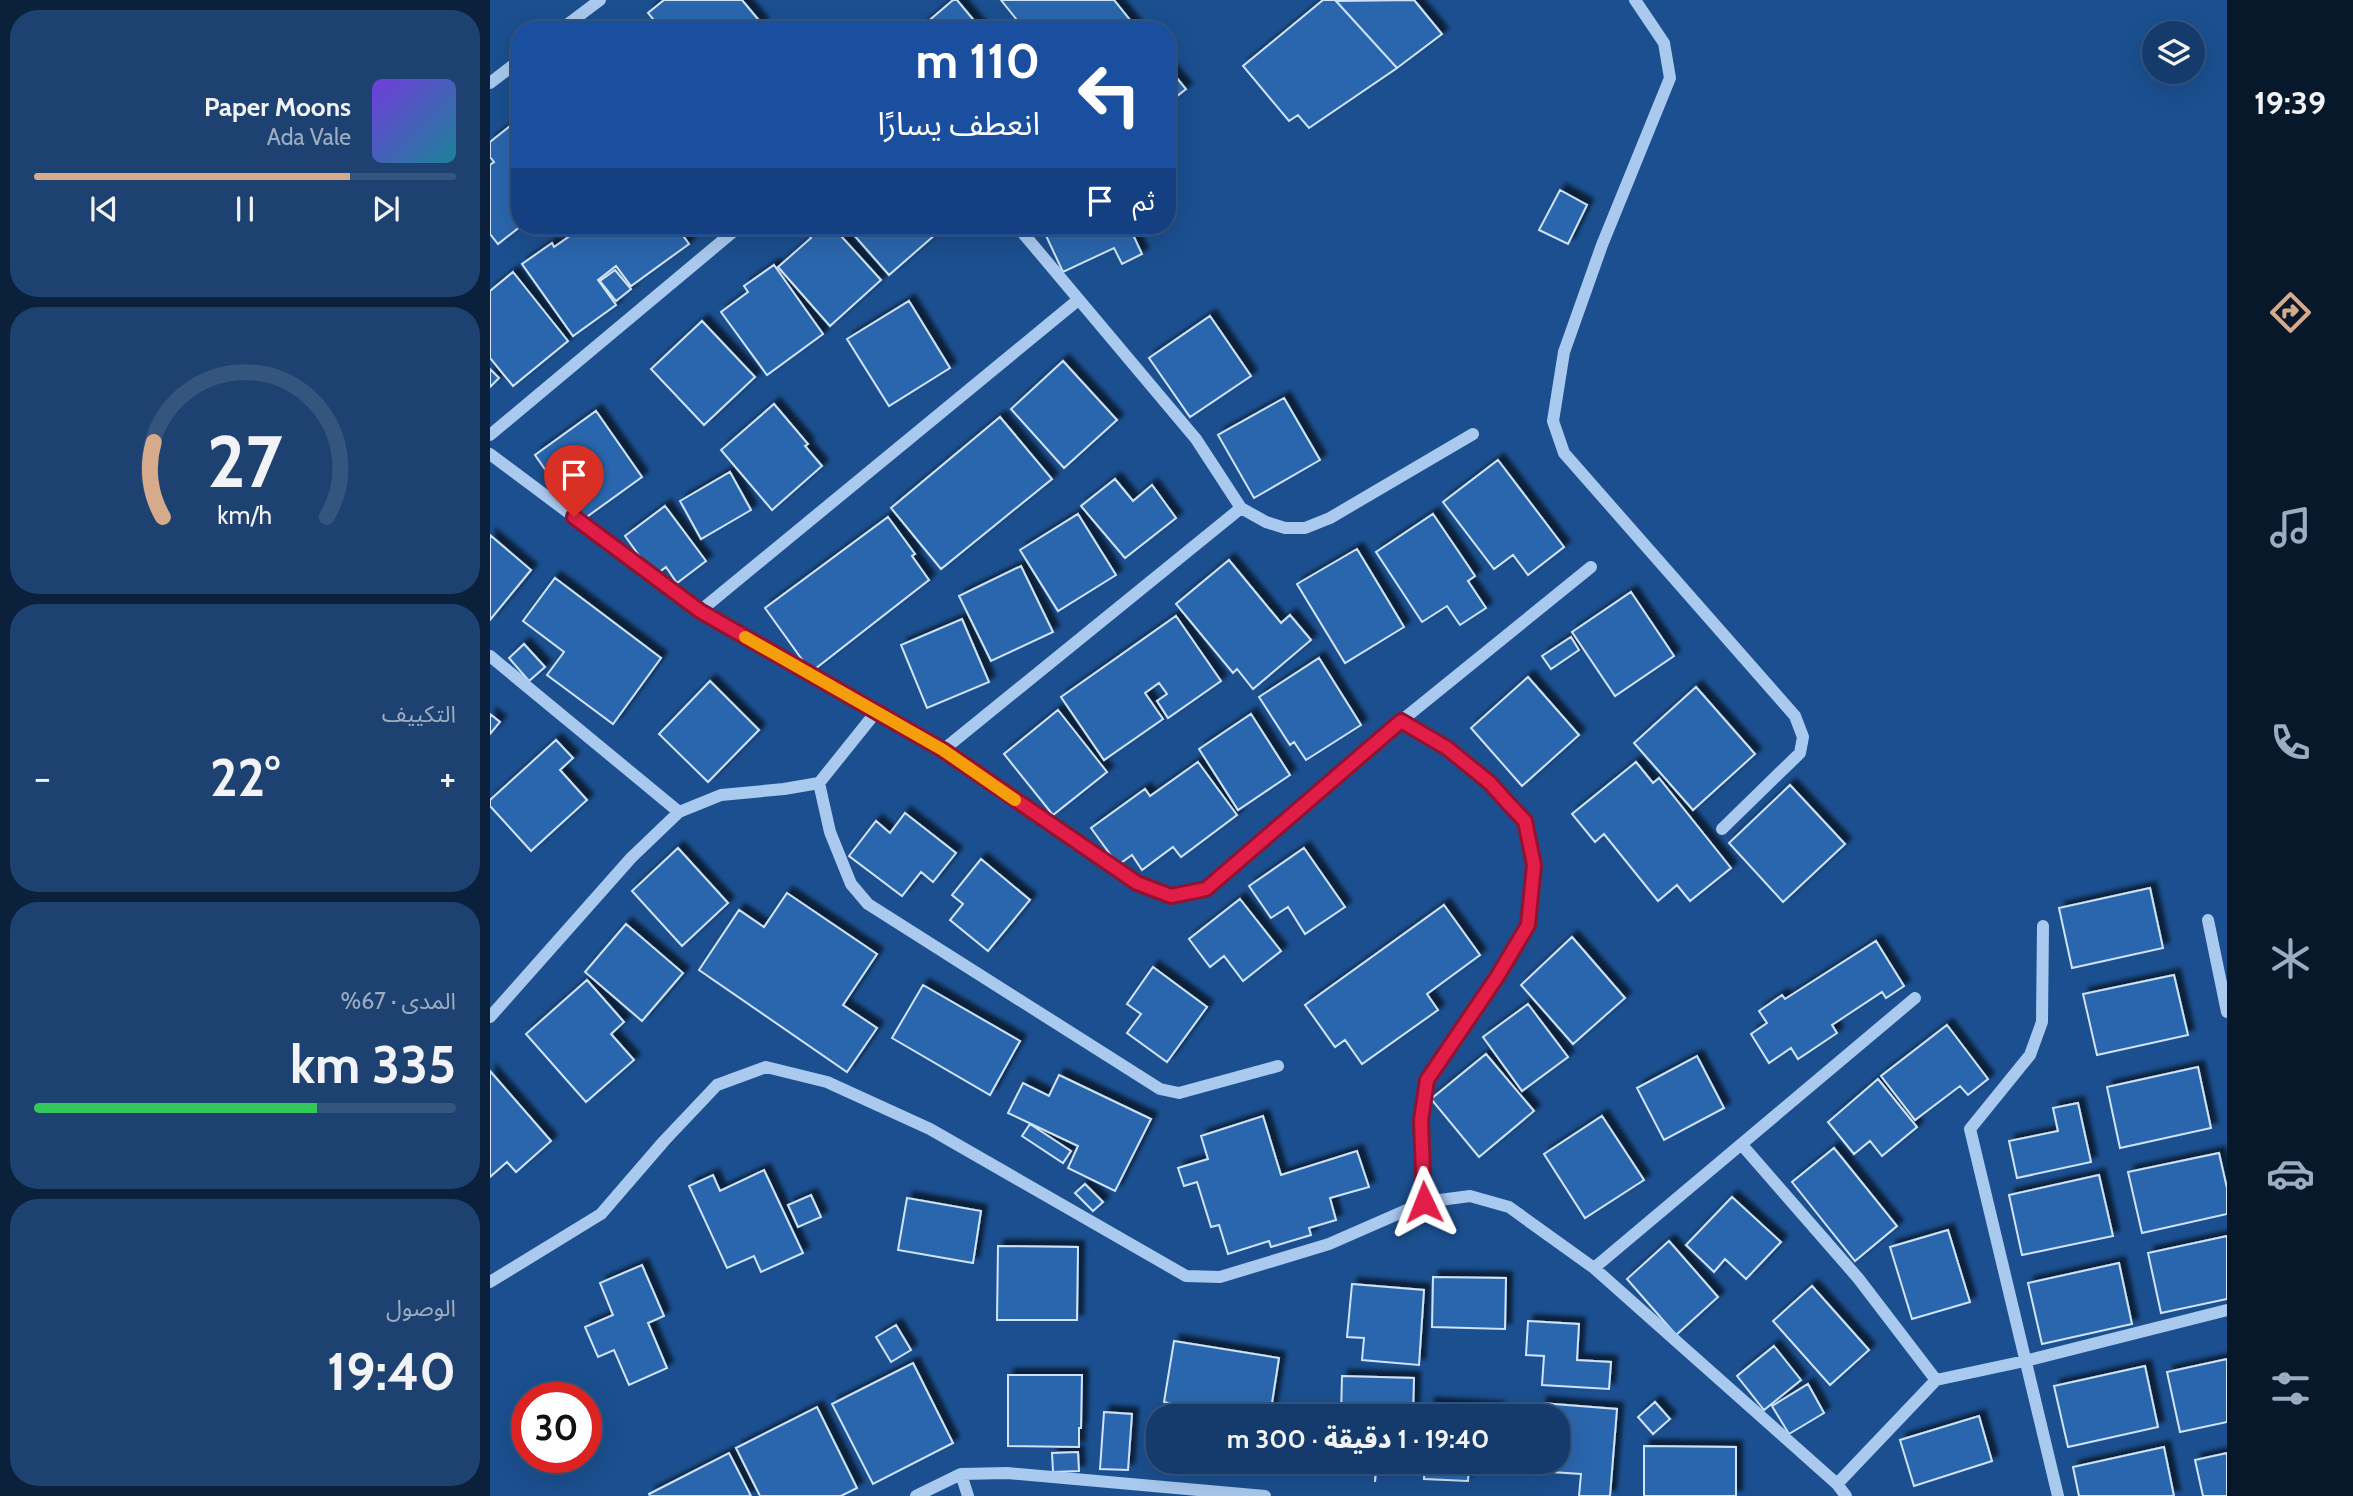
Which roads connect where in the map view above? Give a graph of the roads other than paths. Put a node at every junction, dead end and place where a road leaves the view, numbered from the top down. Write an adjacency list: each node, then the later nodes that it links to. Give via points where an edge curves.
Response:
1 (600, 0): 3 (street)
2 (1634, 0): 21 (street, via 1664,43 1670,78 1564,352 1553,421 1564,453 1795,716 1803,737 1800,753)
3 (572, 21)
4 (511, 68): 5 (street)
5 (490, 83)
6 (729, 235): 10 (street)
7 (1024, 235): 8 (street)
8 (1078, 300): 12 (street, via 1196,439); 14 (street)
9 (1473, 433): 12 (street, via 1330,518 1305,528 1285,528)
10 (490, 435)
11 (490, 454): 14 (street)
12 (1241, 508): 18 (street)
13 (1591, 567): 17 (street)
14 (700, 611): 16 (street)
15 (490, 656): 20 (street)
16 (876, 712): 18 (street); 19 (street)
17 (1401, 721): 18 (street, via 1206,889 1171,896 1137,883); 29 (street, via 1447,748 1516,811 1525,821 1534,865 1528,925 1427,1080 1421,1120)
18 (943, 750)
19 (819, 783): 20 (street, via 721,794); 27 (street, via 830,832 851,884 868,904 1160,1089 1179,1093)
20 (679, 812): 26 (street, via 631,858)
21 (1722, 829)
22 (2208, 920): 25 (street)
23 (2043, 926): 33 (street, via 2042,1022 2031,1055 1970,1129)
24 (1916, 998): 28 (street)
25 (2227, 1012)
26 (490, 1017)
27 (1279, 1066)
28 (1742, 1145): 30 (street); 34 (street, via 1858,1278)
29 (1424, 1202): 30 (street, via 1470,1196 1509,1207); 31 (street, via 1329,1244 1220,1277 1186,1276 930,1129 827,1082 765,1067 717,1085 601,1214)
30 (1594, 1268): 36 (street)
31 (490, 1282)
32 (2227, 1310): 33 (street)
33 (2025, 1361): 34 (street); 41 (street)
34 (1936, 1380): 36 (street)
35 (961, 1474): 37 (street); 38 (street); 39 (street, via 1007,1473)
36 (1837, 1484): 40 (street)
37 (916, 1496)
38 (968, 1496)
39 (1265, 1496)
40 (1846, 1496)
41 (2058, 1496)

